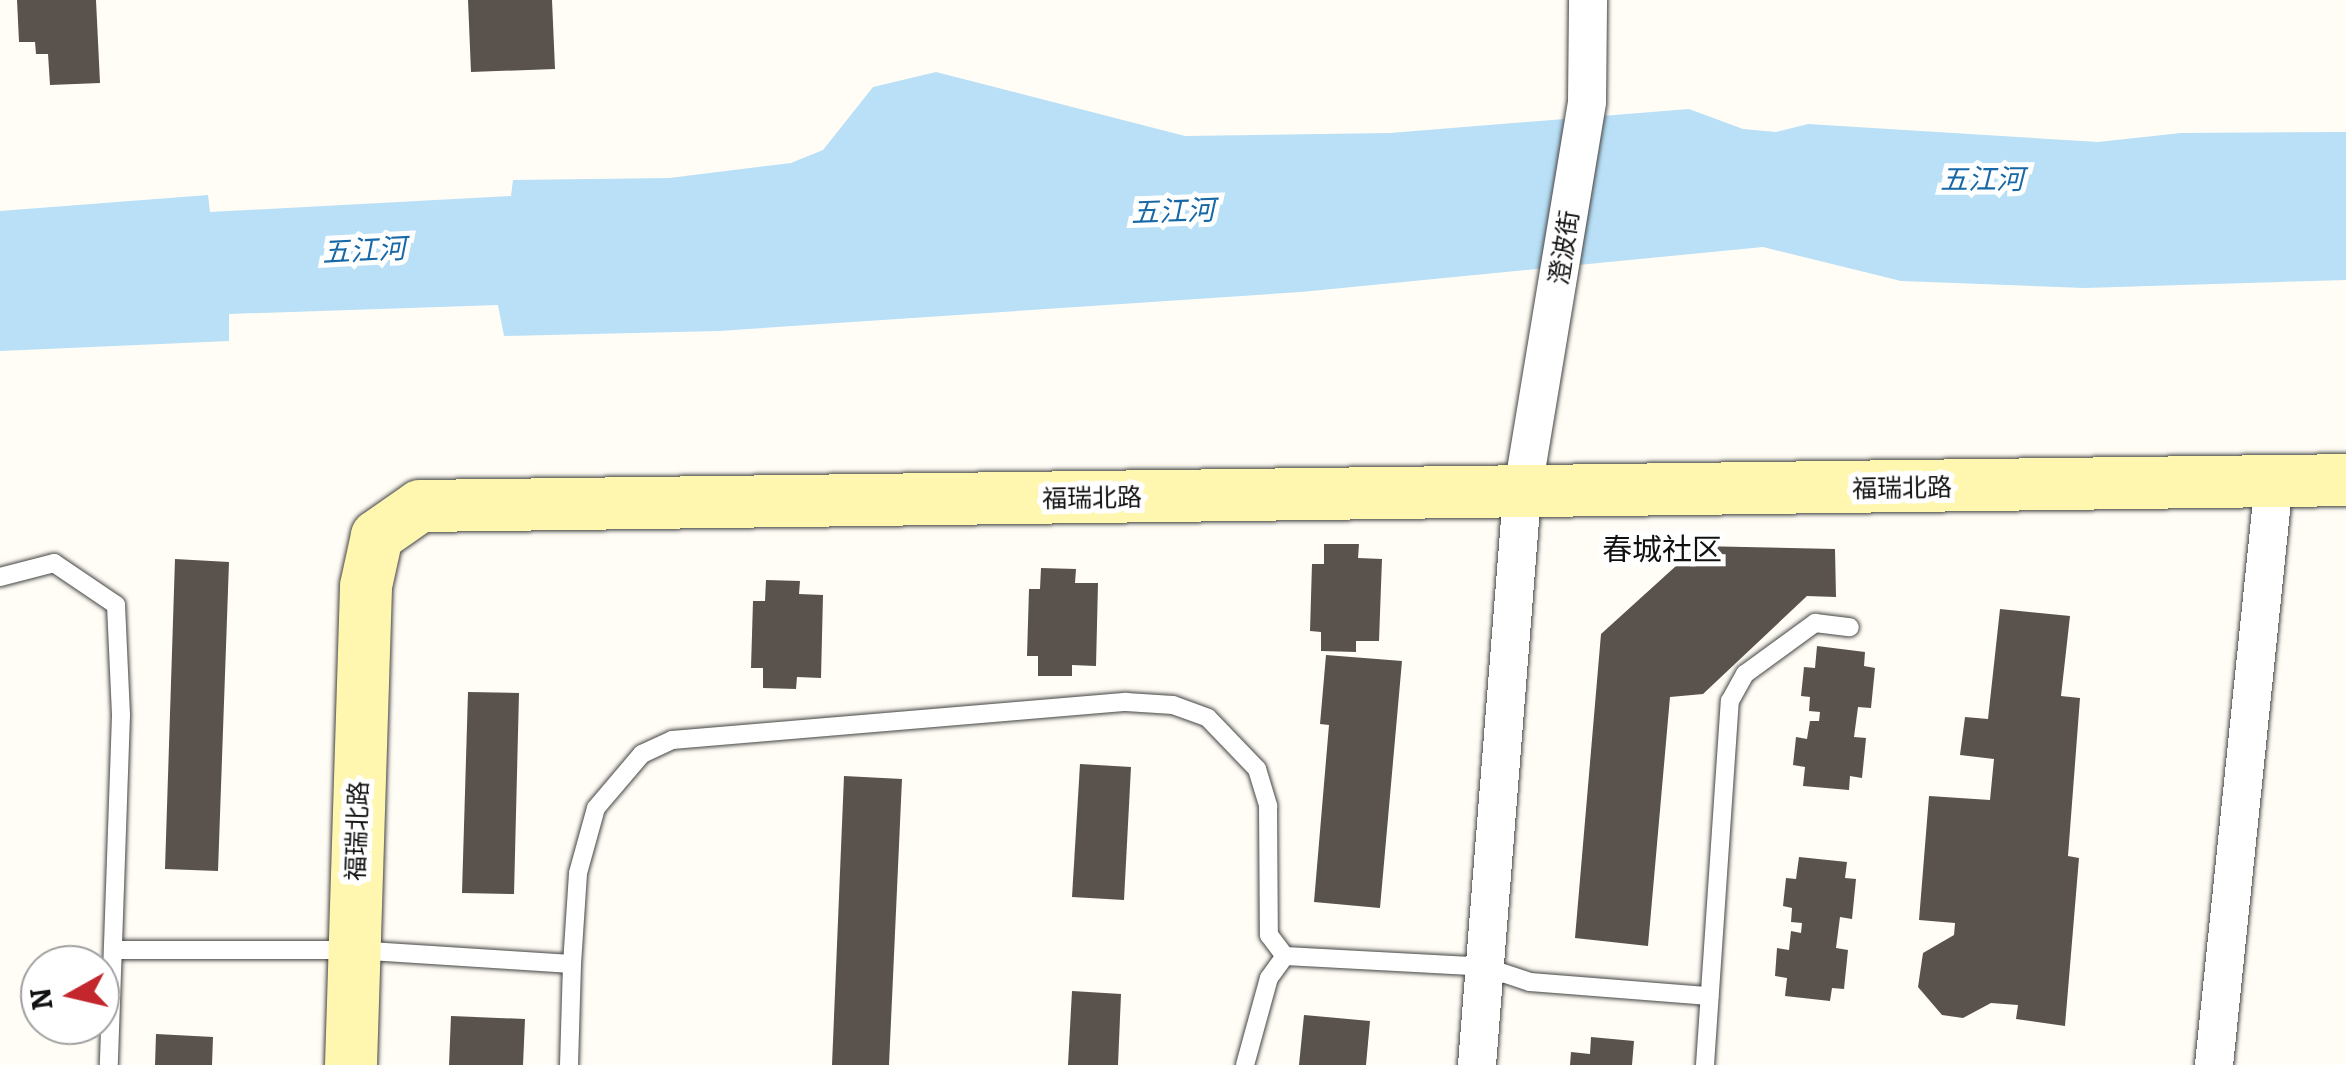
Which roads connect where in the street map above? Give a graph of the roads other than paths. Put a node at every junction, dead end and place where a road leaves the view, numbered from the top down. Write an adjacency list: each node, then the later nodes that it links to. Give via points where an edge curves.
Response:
1 (1588, 0): 4 (street, 澄波街, via 1586,102)
2 (2346, 480): 3 (street, 福瑞北路)
3 (2274, 481): 4 (street, 福瑞北路); 19 (street)
4 (1522, 495): 9 (street, 福瑞北路, via 420,506 378,536 366,586); 12 (street, 澄波街)
5 (0, 577): 7 (lane, via 54,562 116,605 121,715)
6 (1850, 626): 13 (lane, via 1815,624 1745,674 1730,701)
7 (113, 945)
8 (120, 950): 9 (lane)
9 (354, 950): 11 (lane); 14 (street, 福瑞北路)
10 (1285, 956): 11 (lane, via 1269,935 1268,806 1257,769 1208,718 1173,705 1126,702 672,740 657,747 618,776 596,808 578,872); 12 (lane); 16 (lane, via 1269,978)
11 (572, 964): 15 (lane)
12 (1485, 967): 13 (lane, via 1530,982); 17 (street, 澄波街)
13 (1709, 996): 18 (lane)
14 (351, 1065)
15 (569, 1065)
16 (1245, 1065)
17 (1477, 1065)
18 (1705, 1065)
19 (2214, 1065)

